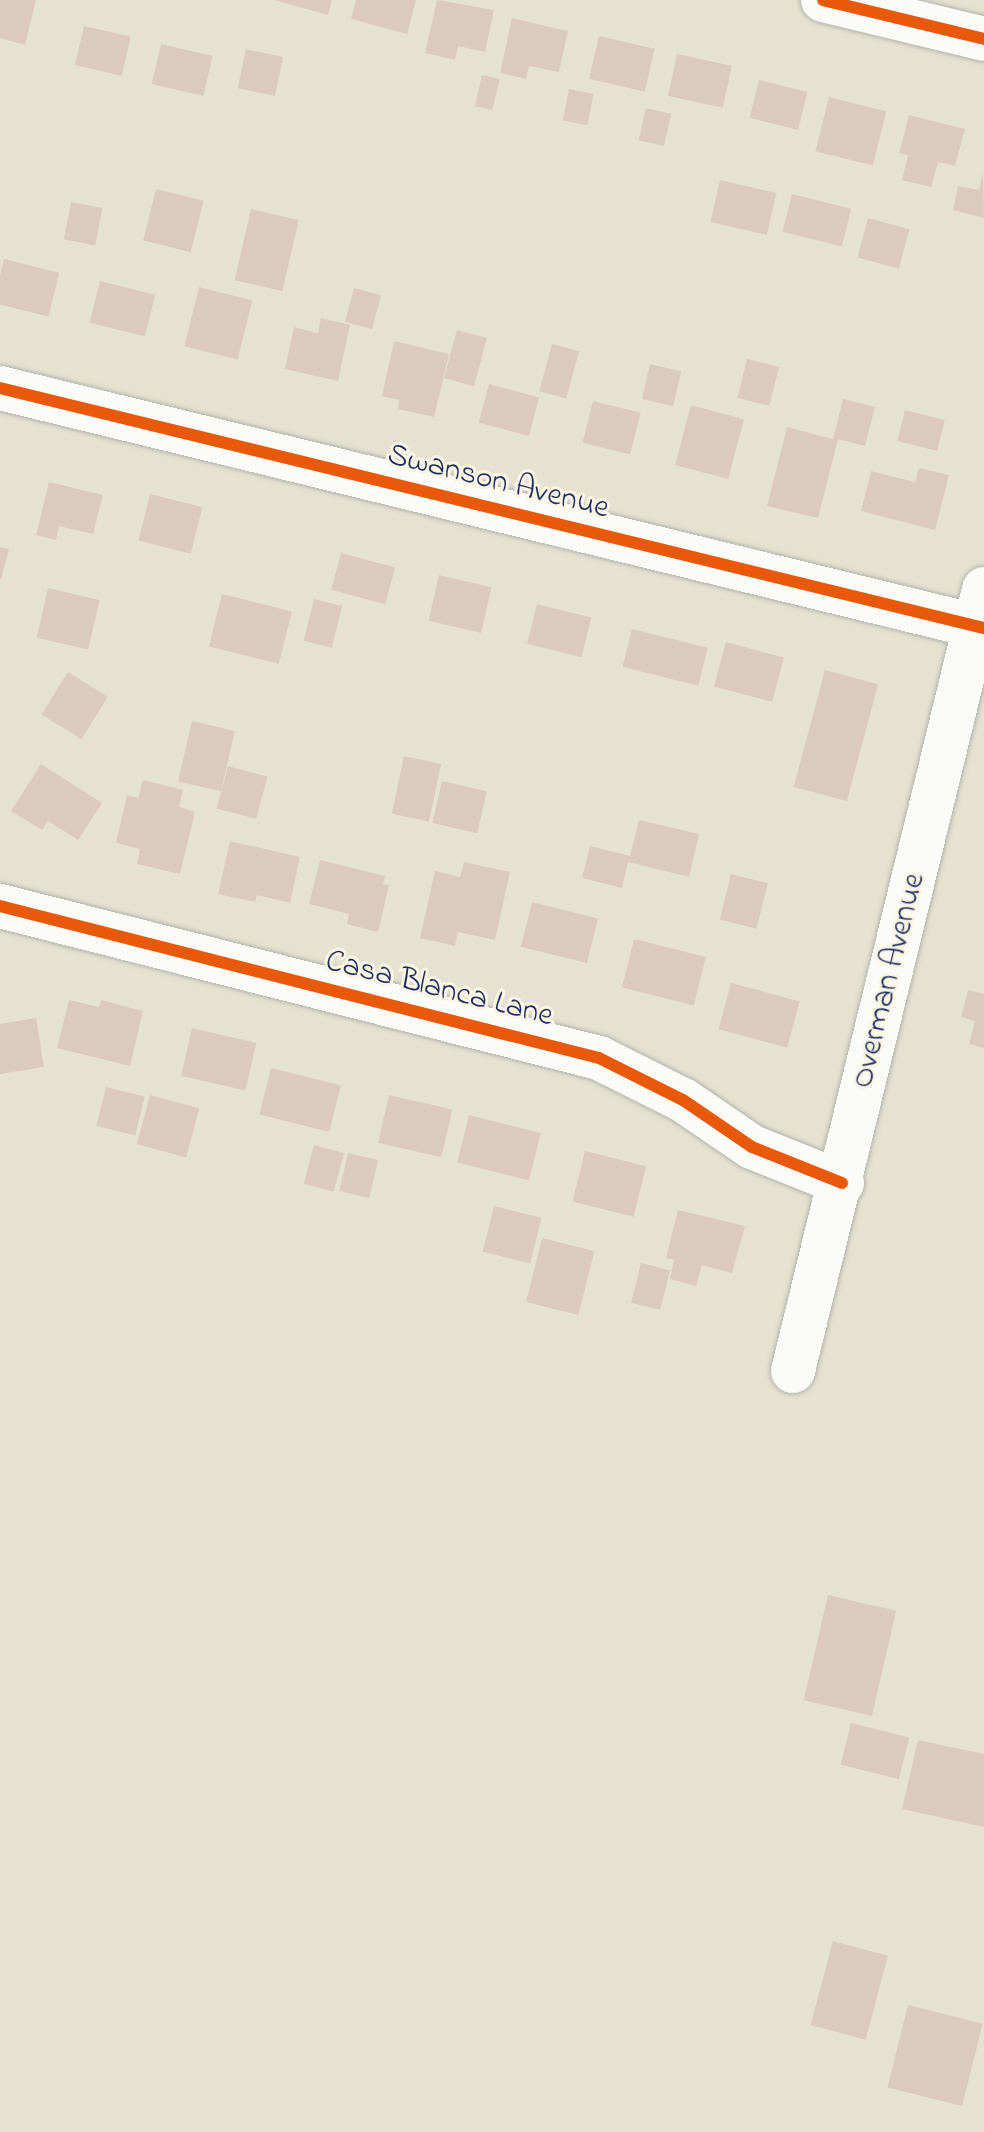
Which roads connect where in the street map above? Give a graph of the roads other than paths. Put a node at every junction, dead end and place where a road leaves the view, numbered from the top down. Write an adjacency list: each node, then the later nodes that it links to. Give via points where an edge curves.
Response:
1 (823, 0): 2 (street)
2 (984, 39)
3 (0, 388): 4 (street, Swanson Avenue)
4 (981, 614): 6 (street, Overman Avenue)
5 (0, 906): 6 (street, Casa Blanca Lane, via 599,1058 683,1100 752,1147)
6 (842, 1183): 7 (street, Overman Avenue)
7 (793, 1371)

